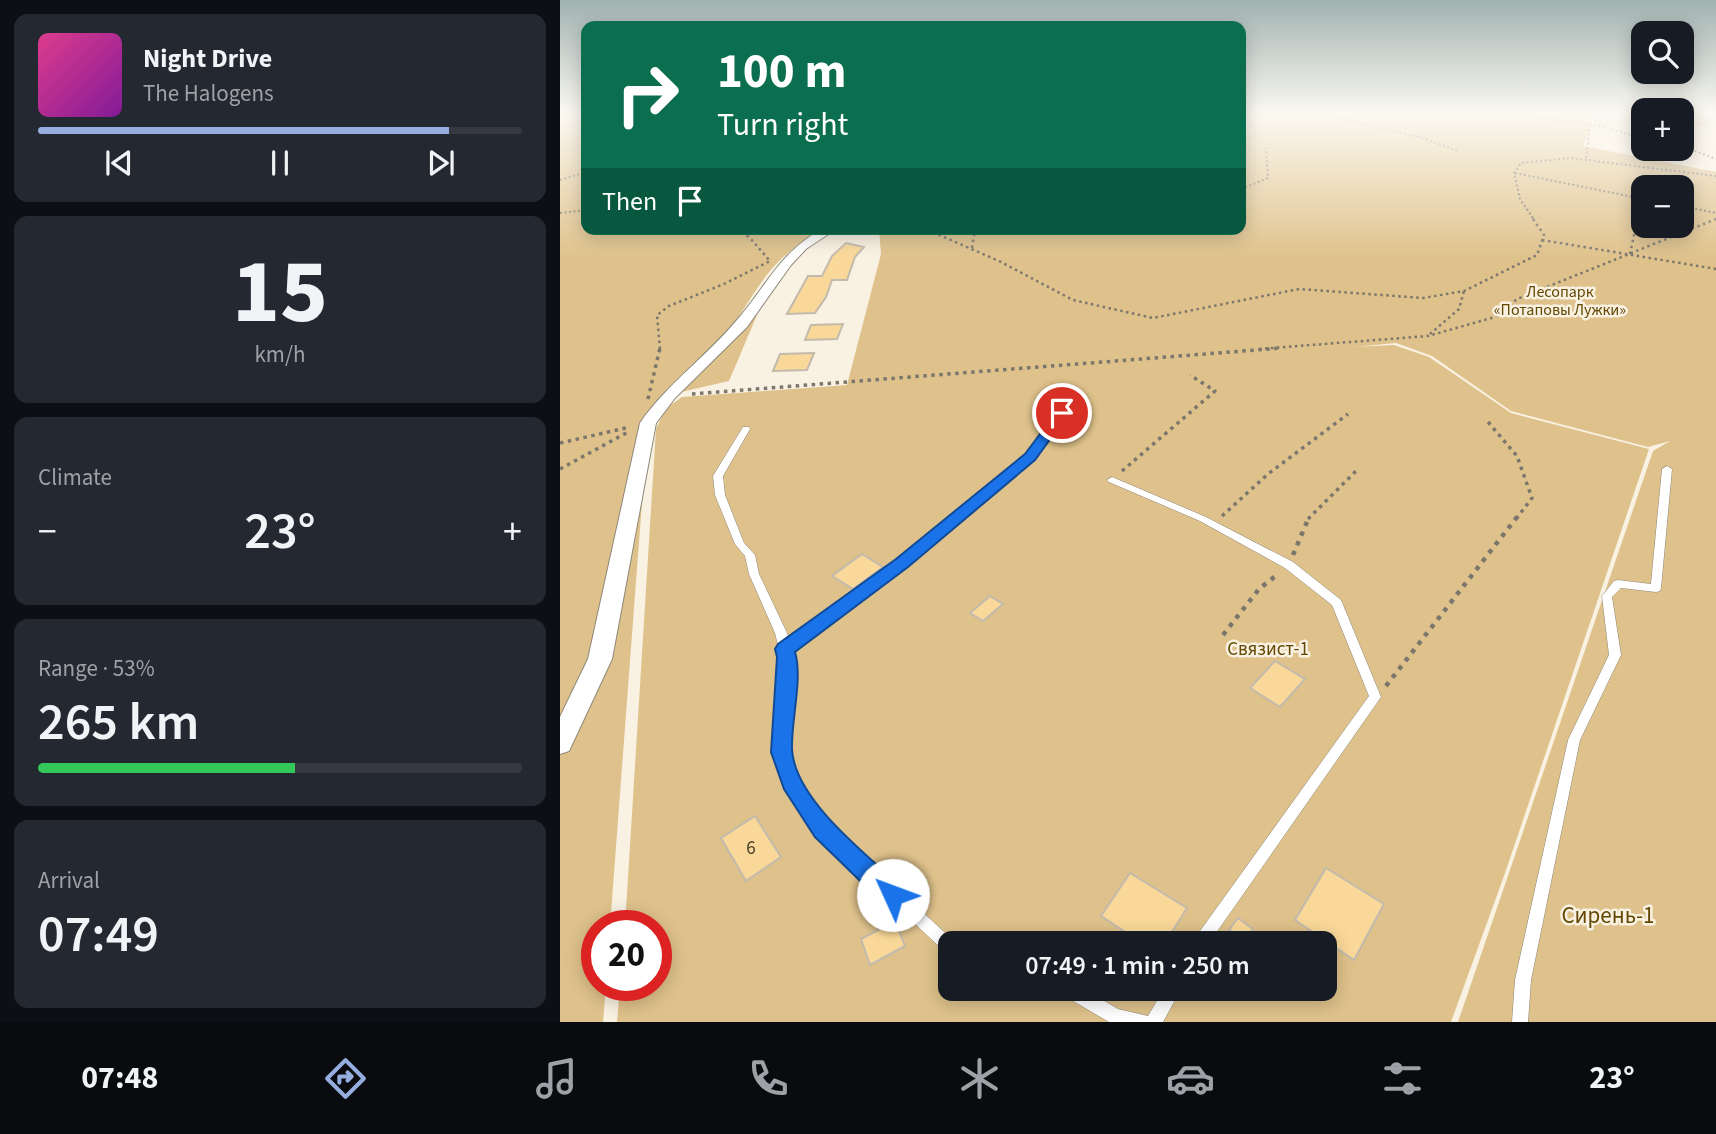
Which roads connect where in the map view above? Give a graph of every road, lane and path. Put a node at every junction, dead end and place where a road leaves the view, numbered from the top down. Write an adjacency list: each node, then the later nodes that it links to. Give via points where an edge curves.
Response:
1 (1269, 163): 8 (path, via 1268,178)
2 (1522, 163): 5 (path)
3 (1620, 163): 6 (path)
4 (581, 173): 7 (path)
5 (1514, 173): 9 (path); 20 (path, via 1520,199 1544,235)
6 (1716, 176)
7 (561, 179)
8 (1246, 187)
9 (1631, 197)
10 (1694, 208): 13 (path)
11 (581, 211): 12 (path)
12 (560, 213)
13 (1716, 213)
14 (1716, 219): 22 (path)
15 (746, 235): 31 (path, via 770,261 669,306 657,316 660,352 648,392)
16 (820, 235): 27 (street, via 786,262 742,324)
17 (939, 235): 21 (path)
18 (974, 235): 21 (path)
19 (1634, 238): 22 (path)
20 (1542, 240): 22 (path); 24 (path, via 1536,255)
21 (971, 249): 24 (path, via 1073,300 1153,318 1299,289 1423,299)
22 (1630, 254): 23 (path); 25 (path, via 1517,299 1495,317)
23 (1716, 270)
24 (1464, 291): 25 (path, via 1459,309)
25 (1428, 336): 27 (path)
26 (1190, 374): 36 (path, via 1214,391)
27 (669, 395): 31 (street)
28 (1062, 413): 38 (lane, via 1030,457 902,563)
29 (1348, 414): 37 (path, via 1268,474)
30 (1488, 422): 39 (path, via 1517,456 1532,498)
31 (648, 423): 33 (path); 34 (path); 40 (street, via 600,659)
32 (746, 429): 38 (lane, via 718,476 720,495 740,544 750,555)
33 (560, 443)
34 (560, 469)
35 (1667, 469): 47 (lane, via 1656,588 1618,584 1607,596 1615,656 1574,740 1523,981)
36 (1112, 480): 37 (lane)
37 (1212, 525): 39 (lane, via 1289,565 1337,603)
38 (785, 649): 42 (lane, via 782,752 794,789 823,829)
39 (1375, 697): 41 (lane)
40 (560, 743)
41 (1209, 931)
42 (938, 936)
43 (1089, 1001): 45 (lane, via 1116,1017)
44 (1166, 1001): 46 (lane)
45 (1143, 1022)
46 (1154, 1022)
47 (1520, 1022)

